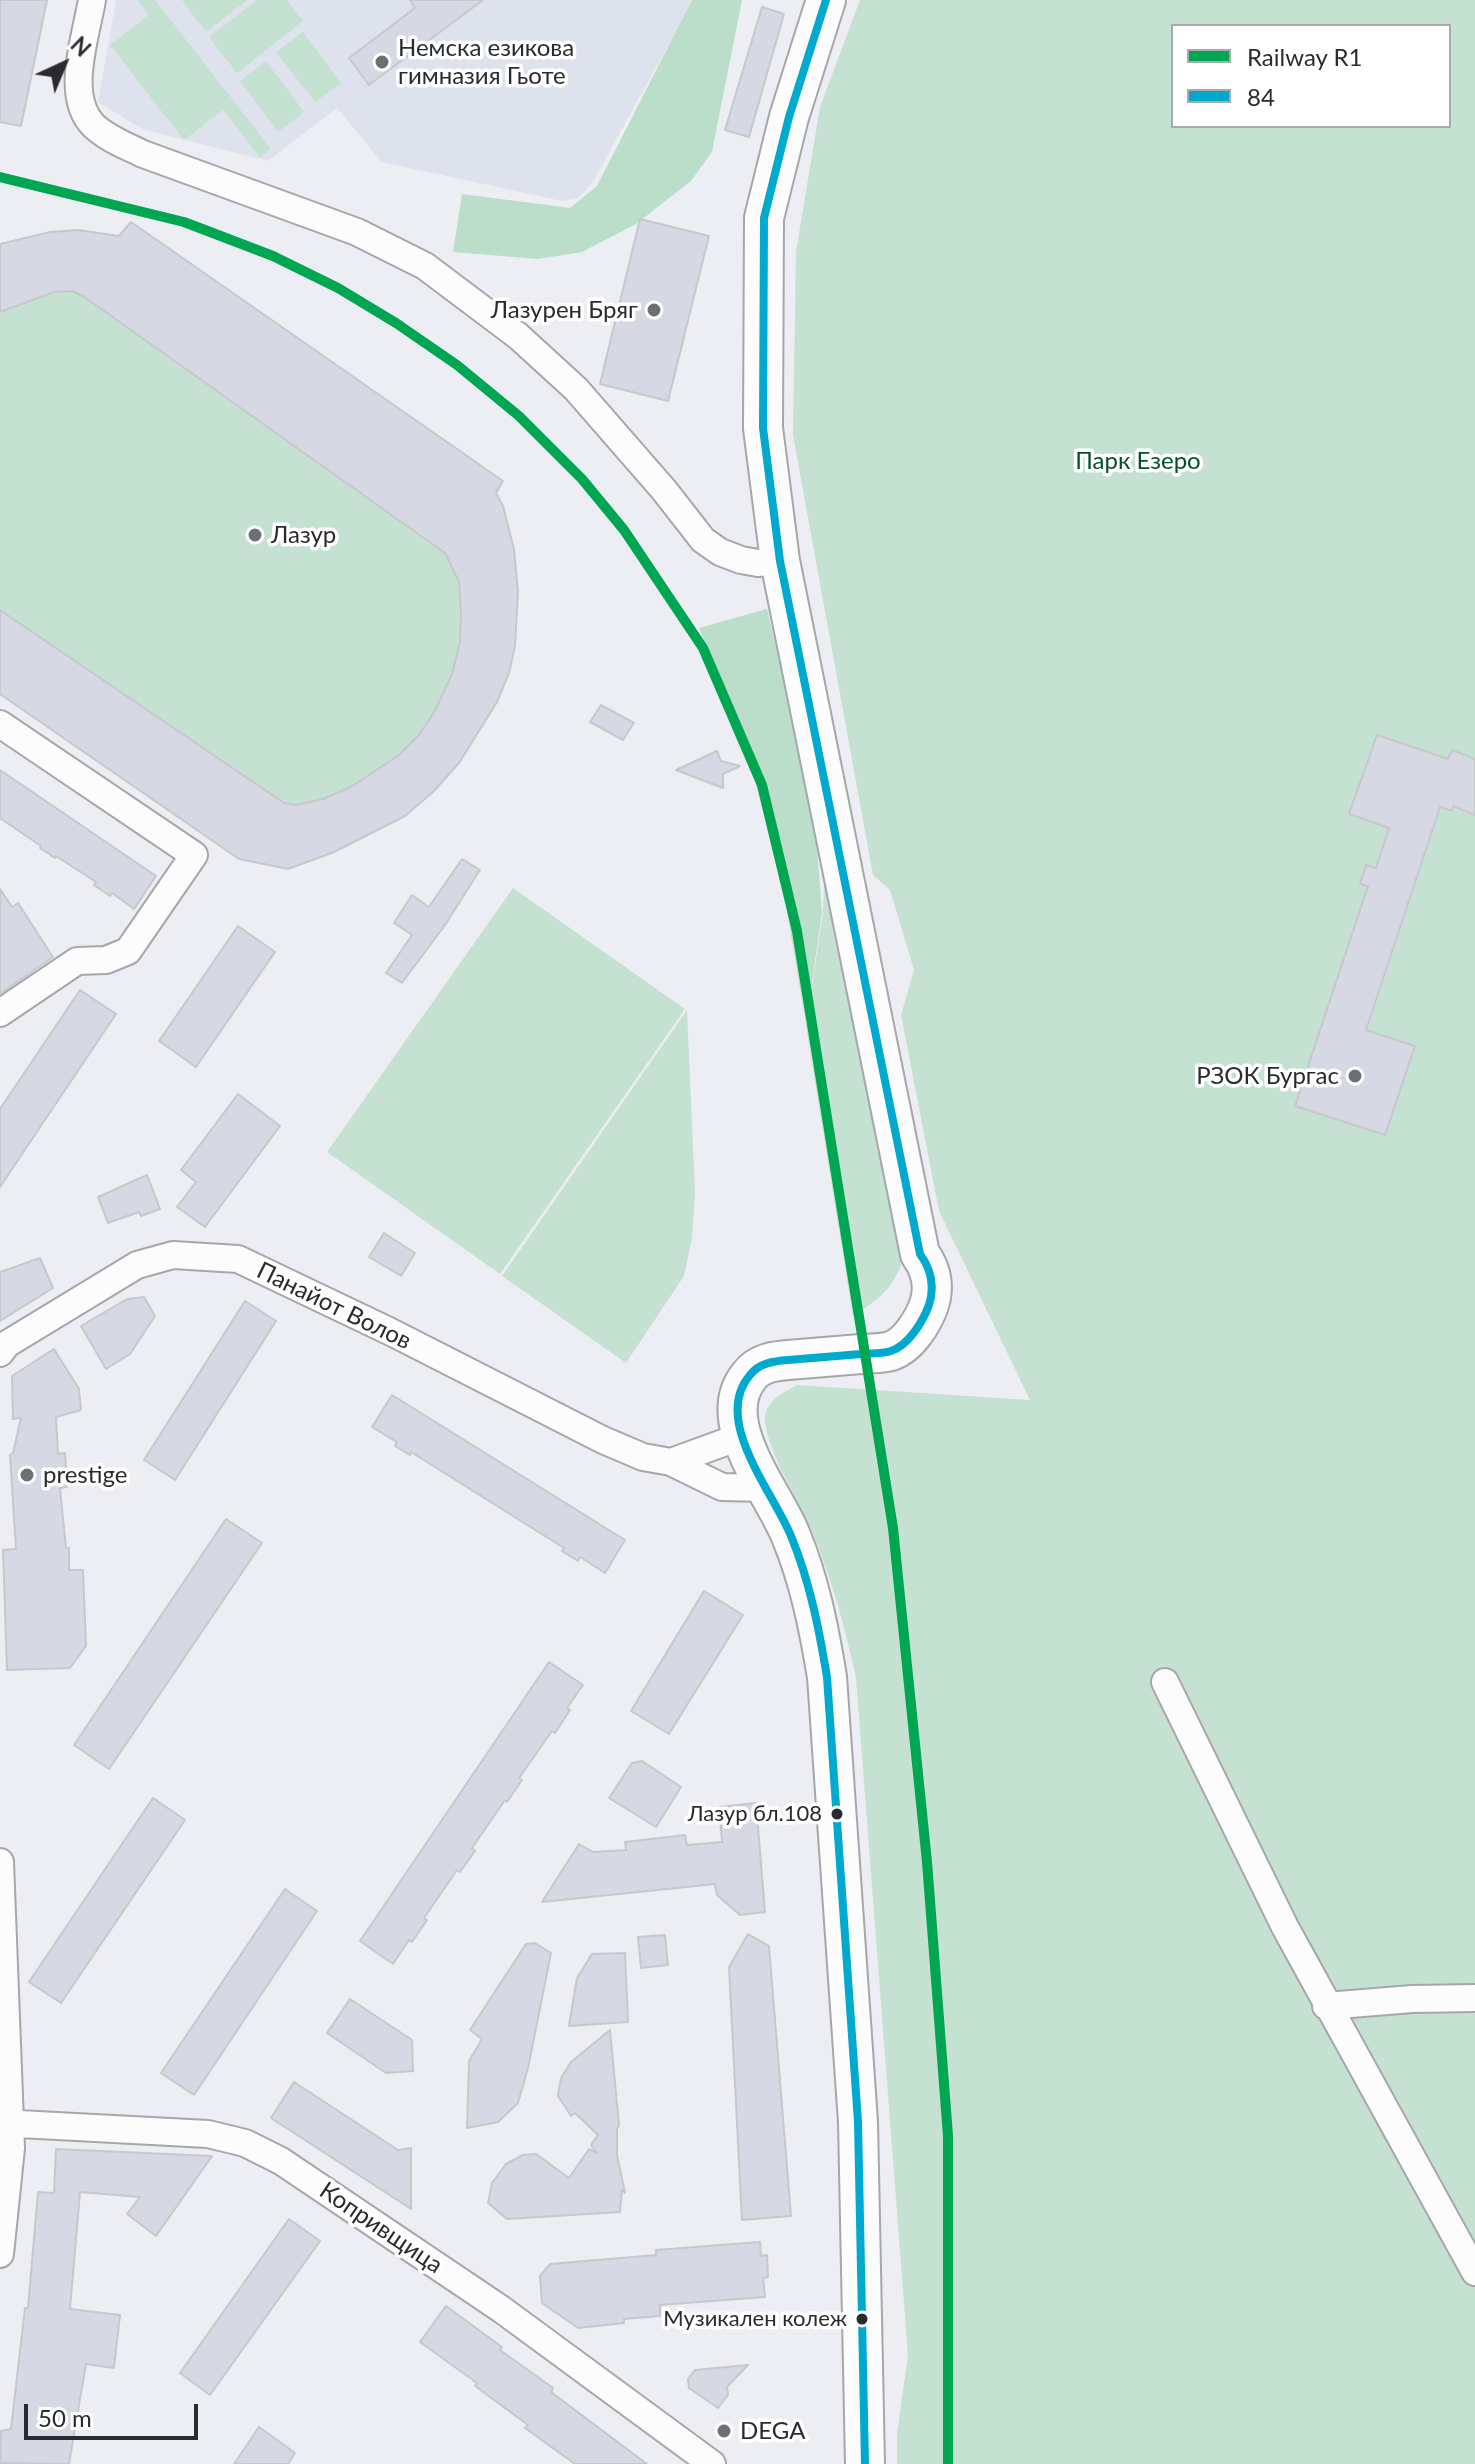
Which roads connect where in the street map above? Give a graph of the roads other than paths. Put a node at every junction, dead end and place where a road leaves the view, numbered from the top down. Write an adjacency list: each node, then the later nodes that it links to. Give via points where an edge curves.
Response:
1 (92, 0): 3 (street, via 77,84 80,106 93,125 143,154 357,232 425,266 518,336 576,389 703,540 741,560)
2 (826, 0): 3 (main road, via 764,218 763,428)
3 (780, 561): 7 (main road, via 920,1254 910,1268 904,1310 866,1354 769,1362 750,1373 736,1411)
4 (0, 724): 5 (street, via 194,855 128,951 106,960 77,961)
5 (0, 1013)
6 (0, 1353): 8 (street, Панайот Волов, via 137,1265 173,1255 238,1259 603,1440)
7 (742, 1436): 8 (street); 9 (main road)
8 (671, 1462): 9 (street, Панайот Волов, via 722,1487)
9 (765, 1488): 18 (main road, via 800,1561 817,1614 827,1677 858,2122)
10 (1165, 1682): 13 (street)
11 (0, 1862): 14 (street)
12 (1475, 1998): 13 (street)
13 (1326, 2006): 16 (street)
14 (5, 2124): 15 (street, via 11,2148); 17 (street, Копривщица, via 208,2134 245,2143 281,2161 479,2294)
15 (0, 2254)
16 (1475, 2272)
17 (712, 2464)
18 (865, 2464)

